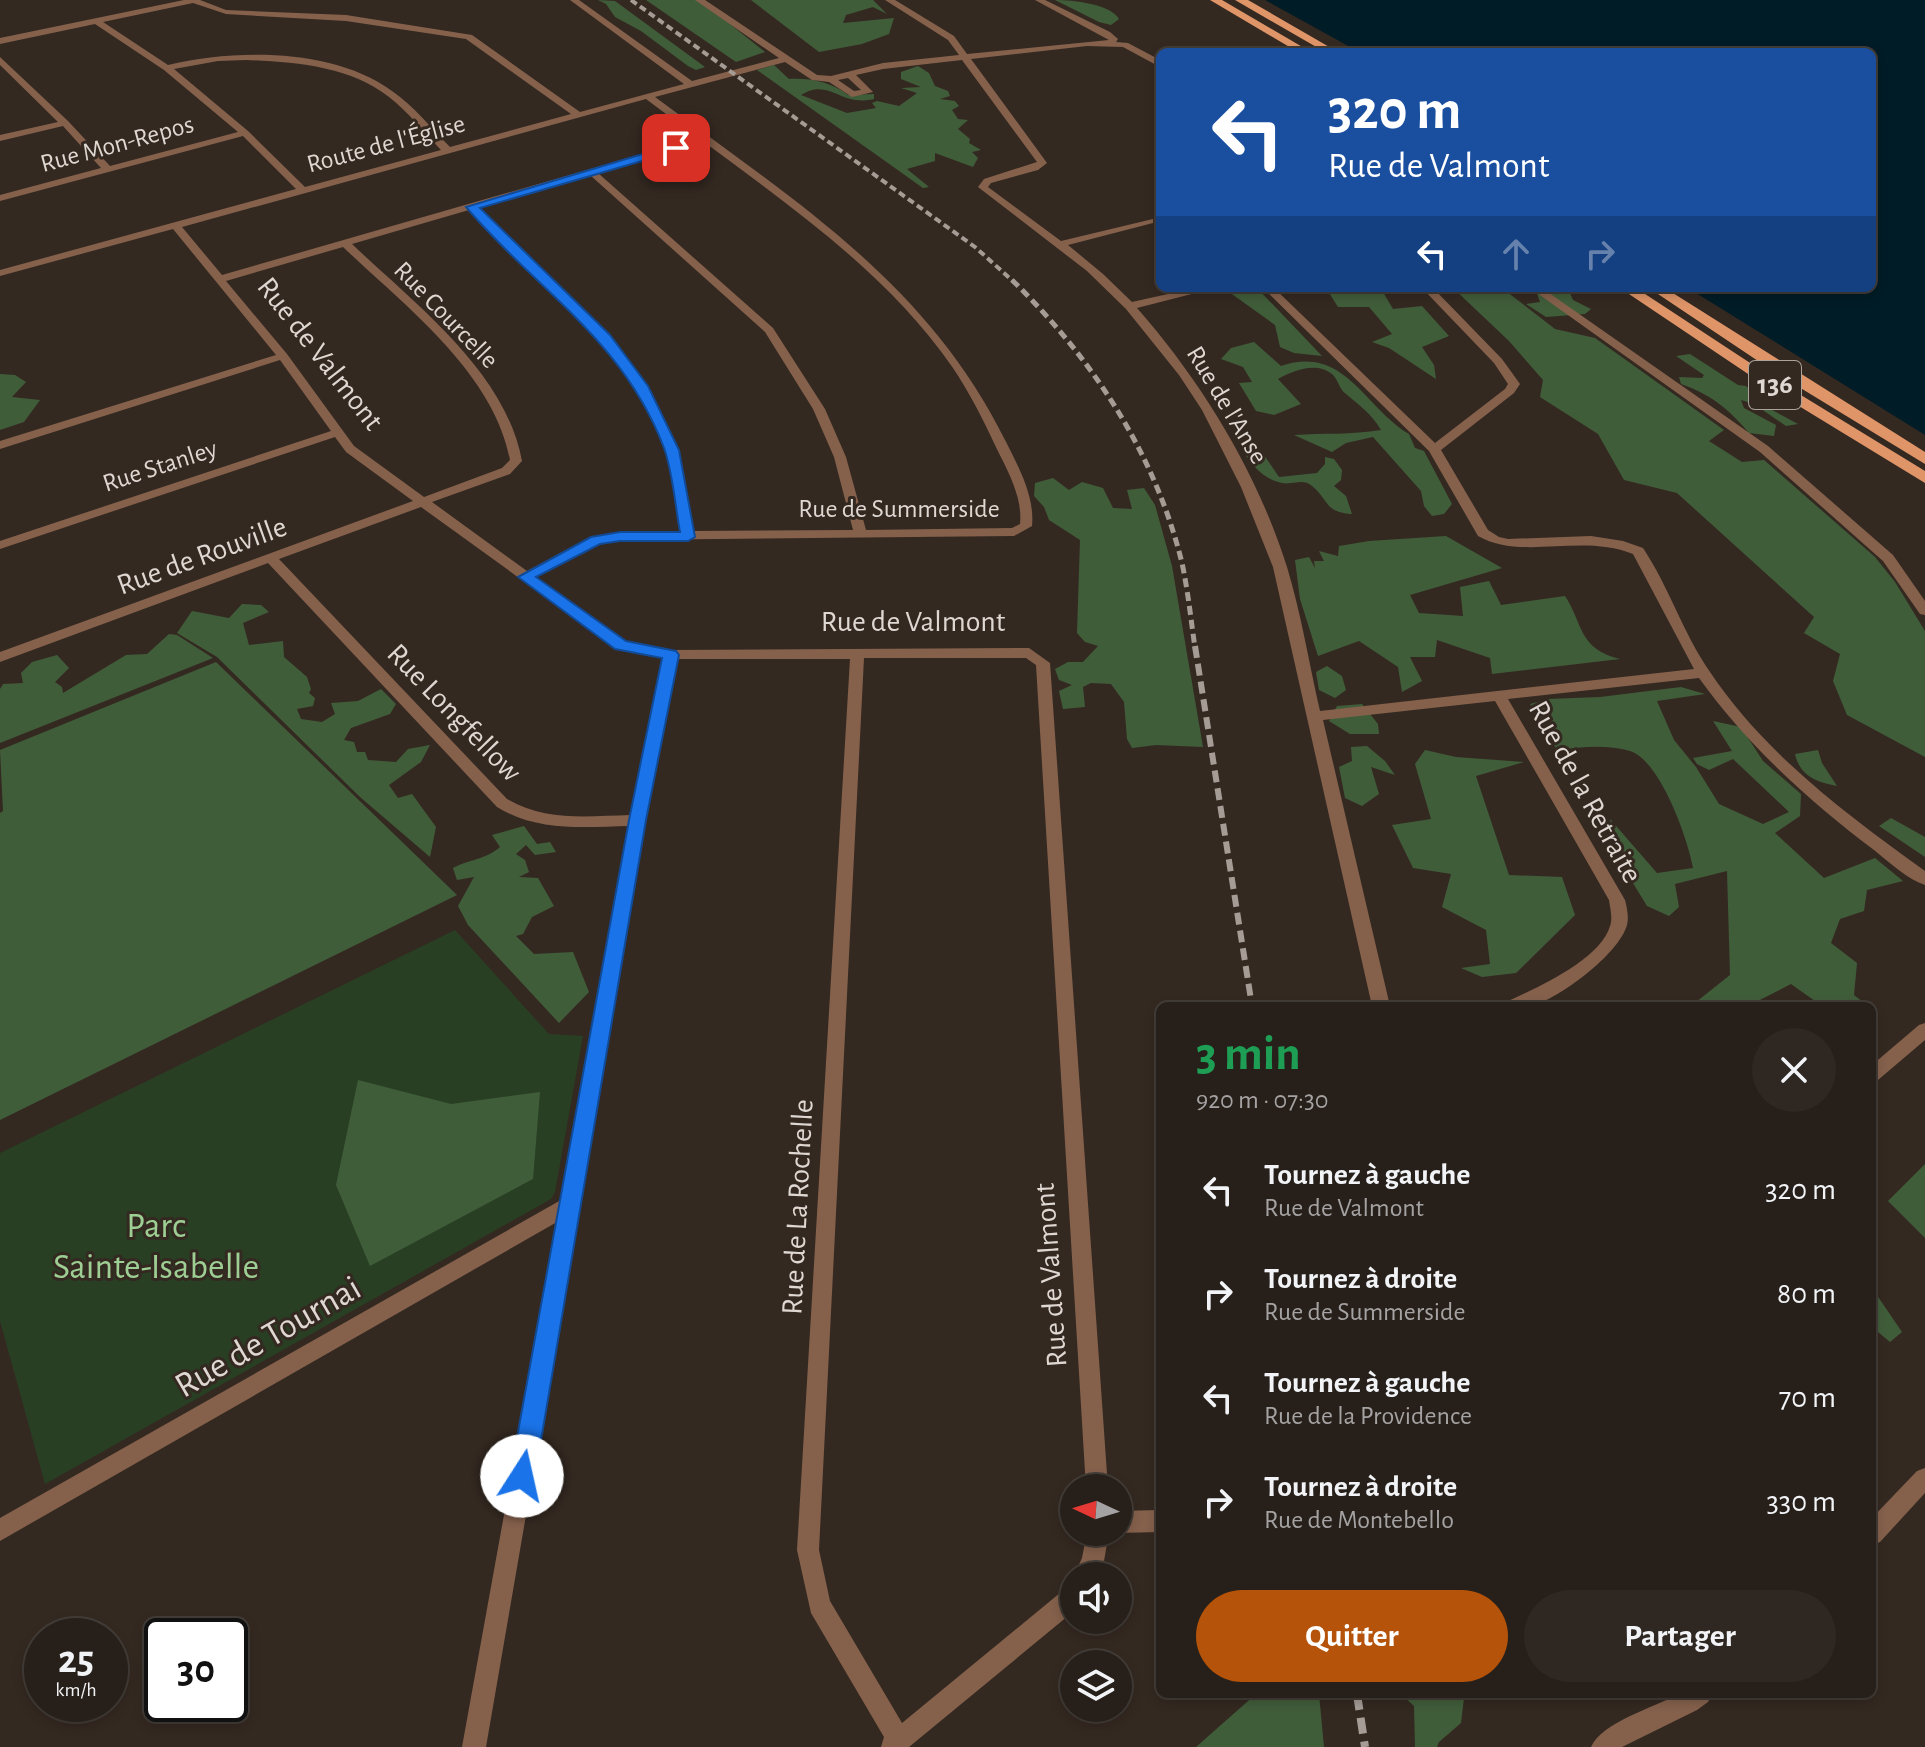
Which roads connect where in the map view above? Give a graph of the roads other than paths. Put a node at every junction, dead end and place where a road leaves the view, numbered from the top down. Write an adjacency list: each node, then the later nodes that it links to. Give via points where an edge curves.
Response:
1 (195, 0): 8 (street); 22 (street, via 226,12 346,18 469,37)
2 (574, 0): 20 (street)
3 (699, 0): 14 (street)
4 (889, 0): 13 (street, Rue de l'Anse, via 951,38)
5 (1039, 0): 10 (street, via 1107,34 1114,39)
6 (1215, 0): 11 (main road)
7 (1240, 0): 12 (main road)
8 (98, 22): 9 (street); 17 (street)
9 (0, 41)
10 (1111, 43): 13 (street); 16 (street)
11 (1299, 48)
12 (1326, 48)
13 (966, 58): 18 (street, via 883,66); 36 (street, Rue de l'Anse, via 1042,163 987,181 983,187)
14 (784, 59): 19 (street, via 815,78); 20 (street, Route de l'Église)
15 (0, 60): 23 (street)
16 (1156, 62)
17 (167, 68): 24 (street); 27 (street, via 190,61 241,59 302,62 348,72 391,94)
18 (850, 75): 19 (street); 19 (street, via 868,92 852,94)
19 (831, 79)
20 (689, 83): 21 (street, Route de l'Église)
21 (646, 95): 22 (street, Route de l'Église); 26 (street, Rue de Summerside)
22 (577, 114): 27 (street, Route de l'Église)
23 (65, 123): 25 (street); 28 (street)
24 (245, 133): 28 (street, Rue Mon-Repos); 30 (street)
25 (0, 138)
26 (704, 139): 29 (street); 53 (street, Rue de Summerside, via 826,231 919,318 982,404 1028,516 1026,526 1014,532)
27 (447, 150): 30 (street, Route de l'Église)
28 (107, 169): 31 (street, Rue Mon-Repos)
29 (592, 172): 32 (street); 53 (street, via 769,330 819,409 840,457)
30 (302, 189): 34 (street, Route de l'Église)
31 (0, 198)
32 (472, 207): 35 (street); 54 (street, via 605,338 642,386 672,450)
33 (1149, 221): 36 (street)
34 (175, 225): 37 (street, Route de l'Église); 38 (street, Rue de Valmont)
35 (345, 243): 38 (street); 52 (street, Rue Courcelle, via 478,375 516,450 516,461 506,471)
36 (1061, 244): 45 (street, Rue de l'Anse)
37 (0, 273)
38 (220, 279): 46 (street, Rue de Valmont)
39 (1192, 292): 45 (street)
40 (1272, 292): 49 (street)
41 (1431, 292): 49 (street, via 1514,384)
42 (1541, 292): 58 (street, via 1764,449 1888,558)
43 (1633, 292): 51 (main road, 136)
44 (1662, 292): 50 (main road, 136)
45 (1129, 306): 64 (street, Rue de l'Anse, via 1195,388 1258,506 1280,567)
46 (283, 356): 47 (street, Rue de Valmont); 48 (street)
47 (336, 433): 52 (street, Rue de Valmont); 55 (street, Rue Stanley)
48 (0, 445)
49 (1434, 449): 62 (street, via 1475,522 1495,540 1599,541 1638,551)
50 (1925, 459)
51 (1925, 478)
52 (420, 502): 56 (street, Rue de Rouville); 57 (street, Rue de Valmont)
53 (861, 534): 54 (street, Rue de Summerside)
54 (688, 537): 57 (street, Rue de Summerside, via 596,540)
55 (0, 545)
56 (271, 558): 61 (street, Rue de Rouville); 65 (street, Rue Longfellow, via 518,815)
57 (526, 577): 60 (street, Rue de Valmont, via 621,645)
58 (1925, 611)
59 (857, 654): 60 (street, Rue de Valmont); 72 (street, Rue de Valmont, via 1029,653 1043,663); 80 (street, Rue de La Rochelle, via 808,1550 819,1605)
60 (671, 655): 65 (street)
61 (0, 657)
62 (1703, 673): 63 (street); 66 (street, via 1774,759 1826,806)
63 (1499, 696): 64 (street); 68 (street, Rue de la Retraite, via 1617,900 1619,926 1605,948 1551,990)
64 (1315, 716): 67 (street, Rue de l'Anse)
65 (638, 820): 71 (street)
66 (1925, 879)
67 (1380, 1002)
68 (1523, 1002)
69 (1925, 1030): 70 (street)
70 (1876, 1072)
71 (570, 1205): 76 (street, Rue de Tournai); 81 (street)
72 (1096, 1474)
73 (1925, 1478): 77 (street)
74 (1156, 1521): 75 (street)
75 (1132, 1522)
76 (0, 1530)
77 (1876, 1530)
78 (1060, 1608): 80 (street)
79 (1695, 1698): 82 (street, via 1620,1732)
80 (895, 1744)
81 (474, 1747)
82 (1603, 1747)

